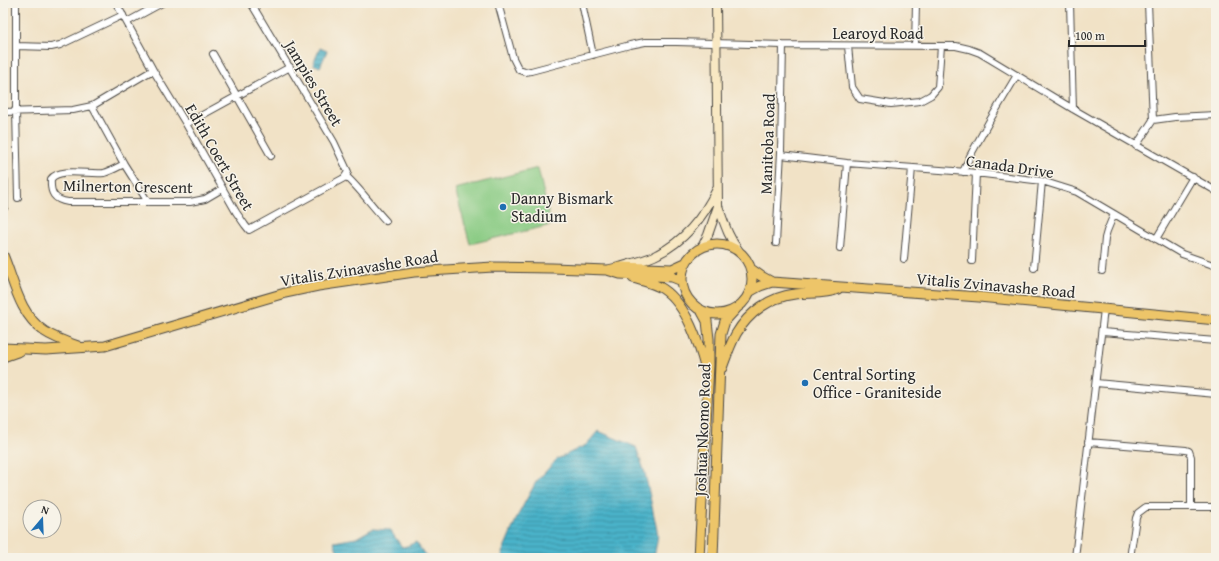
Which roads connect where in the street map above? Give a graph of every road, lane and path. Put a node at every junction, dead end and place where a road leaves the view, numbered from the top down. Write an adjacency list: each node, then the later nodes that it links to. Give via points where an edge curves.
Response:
1 (16, 3): 15 (street)
2 (116, 3): 11 (street, Edith Coert Street)
3 (162, 3): 12 (street)
4 (251, 3): 21 (street, Jampies Street)
5 (498, 3): 20 (street, Learoyd Road, via 513,58 519,70 525,72)
6 (582, 3): 20 (street)
7 (716, 3): 13 (street)
8 (916, 3): 17 (street)
9 (1070, 3): 26 (street)
10 (1148, 3): 30 (street)
11 (123, 15): 12 (street, Edith Coert Street); 15 (street, via 60,45)
12 (127, 22): 22 (street, Edith Coert Street)
13 (716, 43): 14 (street, Learoyd Road); 20 (street, Learoyd Road, via 645,42); 44 (street)
14 (783, 45): 16 (street, Learoyd Road); 33 (street, Manitoba Road)
15 (16, 46): 27 (street)
16 (848, 46): 17 (street, Learoyd Road); 18 (street, via 852,87 860,99 892,104 920,102 938,87)
17 (915, 46): 18 (street, Learoyd Road)
18 (941, 46): 23 (street, Learoyd Road, via 969,48)
19 (214, 54): 24 (street)
20 (594, 55)
21 (290, 67): 24 (street); 40 (street, Jampies Street, via 334,142 348,172)
22 (153, 70): 25 (street); 31 (street, Edith Coert Street)
23 (1017, 75): 26 (street, Learoyd Road); 38 (street)
24 (238, 97): 31 (street); 34 (street)
25 (92, 106): 27 (street, via 73,110); 36 (street)
26 (1073, 109): 32 (street, Learoyd Road)
27 (16, 111): 28 (street); 47 (street)
28 (3, 112)
29 (1216, 115): 30 (street)
30 (1153, 120): 32 (street)
31 (186, 124): 45 (street, Edith Coert Street)
32 (1136, 146): 41 (street, Learoyd Road)
33 (781, 155): 35 (street, Canada Drive); 54 (street, Manitoba Road)
34 (271, 156)
35 (847, 163): 37 (street, Canada Drive); 56 (street)
36 (124, 164): 48 (street); 48 (street, Milnerton Crescent, via 104,173 66,173 54,176 51,179 53,195 56,199 68,202)
37 (912, 168): 38 (street, Canada Drive); 59 (street)
38 (963, 172): 39 (street, Canada Drive)
39 (976, 173): 43 (street, Canada Drive); 60 (street)
40 (345, 177): 45 (street, Edith Coert Street, via 250,230); 52 (street, via 358,187)
41 (1193, 177): 46 (street, Learoyd Road); 53 (street)
42 (3, 180): 50 (main road)
43 (1042, 181): 51 (street, Canada Drive, via 1077,192); 63 (street)
44 (718, 186): 49 (street); 65 (street, via 700,219 674,244 658,254)
45 (222, 188): 48 (street, Milnerton Crescent, via 205,199 190,202)
46 (1216, 191)
47 (18, 198)
48 (148, 202)
49 (718, 206): 55 (street); 57 (street, via 732,242)
50 (3, 207)
51 (1114, 214): 53 (street, Canada Drive); 66 (street, via 1105,238)
52 (386, 221)
53 (1156, 239): 62 (street, Canada Drive, via 1182,254)
54 (776, 243)
55 (702, 247): 57 (main road, via 722,244); 61 (main road, via 690,256)
56 (840, 248)
57 (739, 251): 64 (main road, via 747,259)
58 (3, 256): 78 (main road, via 18,296 34,322 55,338)
59 (904, 259)
60 (972, 260)
61 (686, 263): 65 (main road, Vitalis Zvinavashe Road, via 672,269); 67 (main road)
62 (1216, 266)
63 (1034, 268)
64 (751, 269): 68 (main road, Vitalis Zvinavashe Road); 70 (main road)
65 (620, 270): 67 (main road, Vitalis Zvinavashe Road, via 672,277); 78 (main road, Vitalis Zvinavashe Road, via 493,267 414,272 285,293 105,346); 82 (main road, via 654,284 668,293 686,317 696,337)
66 (1102, 270)
67 (682, 281): 73 (main road, via 688,298)
68 (772, 282): 69 (main road, Vitalis Zvinavashe Road); 70 (main road, Vitalis Zvinavashe Road)
69 (843, 287): 72 (main road, Vitalis Zvinavashe Road); 81 (main road, via 830,292 792,294 762,306 735,335)
70 (751, 291): 71 (main road)
71 (736, 309): 73 (main road, via 719,314); 81 (main road, Joshua Nkomo Road, via 725,321 720,334)
72 (1104, 309): 74 (main road, Vitalis Zvinavashe Road); 75 (street)
73 (701, 310): 82 (main road, Joshua Nkomo Road, via 707,321 709,338)
74 (1216, 320)
75 (1102, 332): 76 (street); 83 (street)
76 (1216, 341)
77 (3, 348): 79 (main road, Vitalis Zvinavashe Road)
78 (83, 348): 79 (main road, Vitalis Zvinavashe Road)
79 (26, 349): 80 (main road)
80 (3, 357)
81 (719, 374): 89 (main road, Joshua Nkomo Road)
82 (708, 379): 88 (main road, Joshua Nkomo Road)
83 (1096, 383): 84 (street); 85 (street)
84 (1216, 394)
85 (1088, 442): 86 (street, via 1189,451); 90 (street)
86 (1191, 506): 87 (street); 91 (street, via 1142,509 1134,523)
87 (1216, 507)
88 (699, 558)
89 (712, 558)
90 (1075, 558)
91 (1130, 558)

